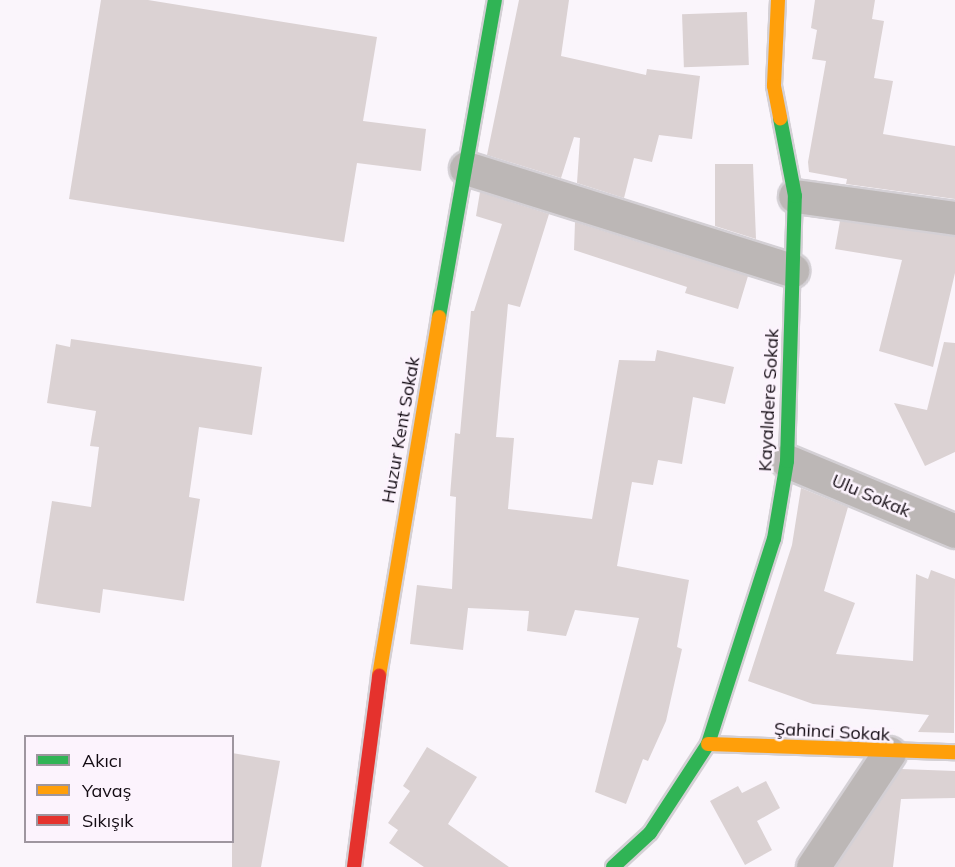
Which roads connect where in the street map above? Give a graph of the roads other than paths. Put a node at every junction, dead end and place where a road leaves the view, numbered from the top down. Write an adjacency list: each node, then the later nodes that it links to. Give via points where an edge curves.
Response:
1 (495, 0): 3 (street, Huzur Kent Sokak)
2 (778, 0): 4 (street, Kayalıdere Sokak, via 774,86)
3 (466, 168): 6 (street); 12 (street, Huzur Kent Sokak, via 385,628)
4 (795, 196): 5 (street); 6 (street, Kayalıdere Sokak)
5 (955, 218)
6 (792, 270): 7 (street, Kayalıdere Sokak)
7 (787, 461): 8 (street, Ulu Sokak); 9 (street, Kayalıdere Sokak, via 774,539)
8 (955, 531)
9 (708, 744): 11 (street, Şahinci Sokak); 13 (street, Kayalıdere Sokak, via 650,833)
10 (955, 752): 11 (street, Şahinci Sokak)
11 (889, 753): 14 (street)
12 (354, 867)
13 (612, 867)
14 (813, 867)

